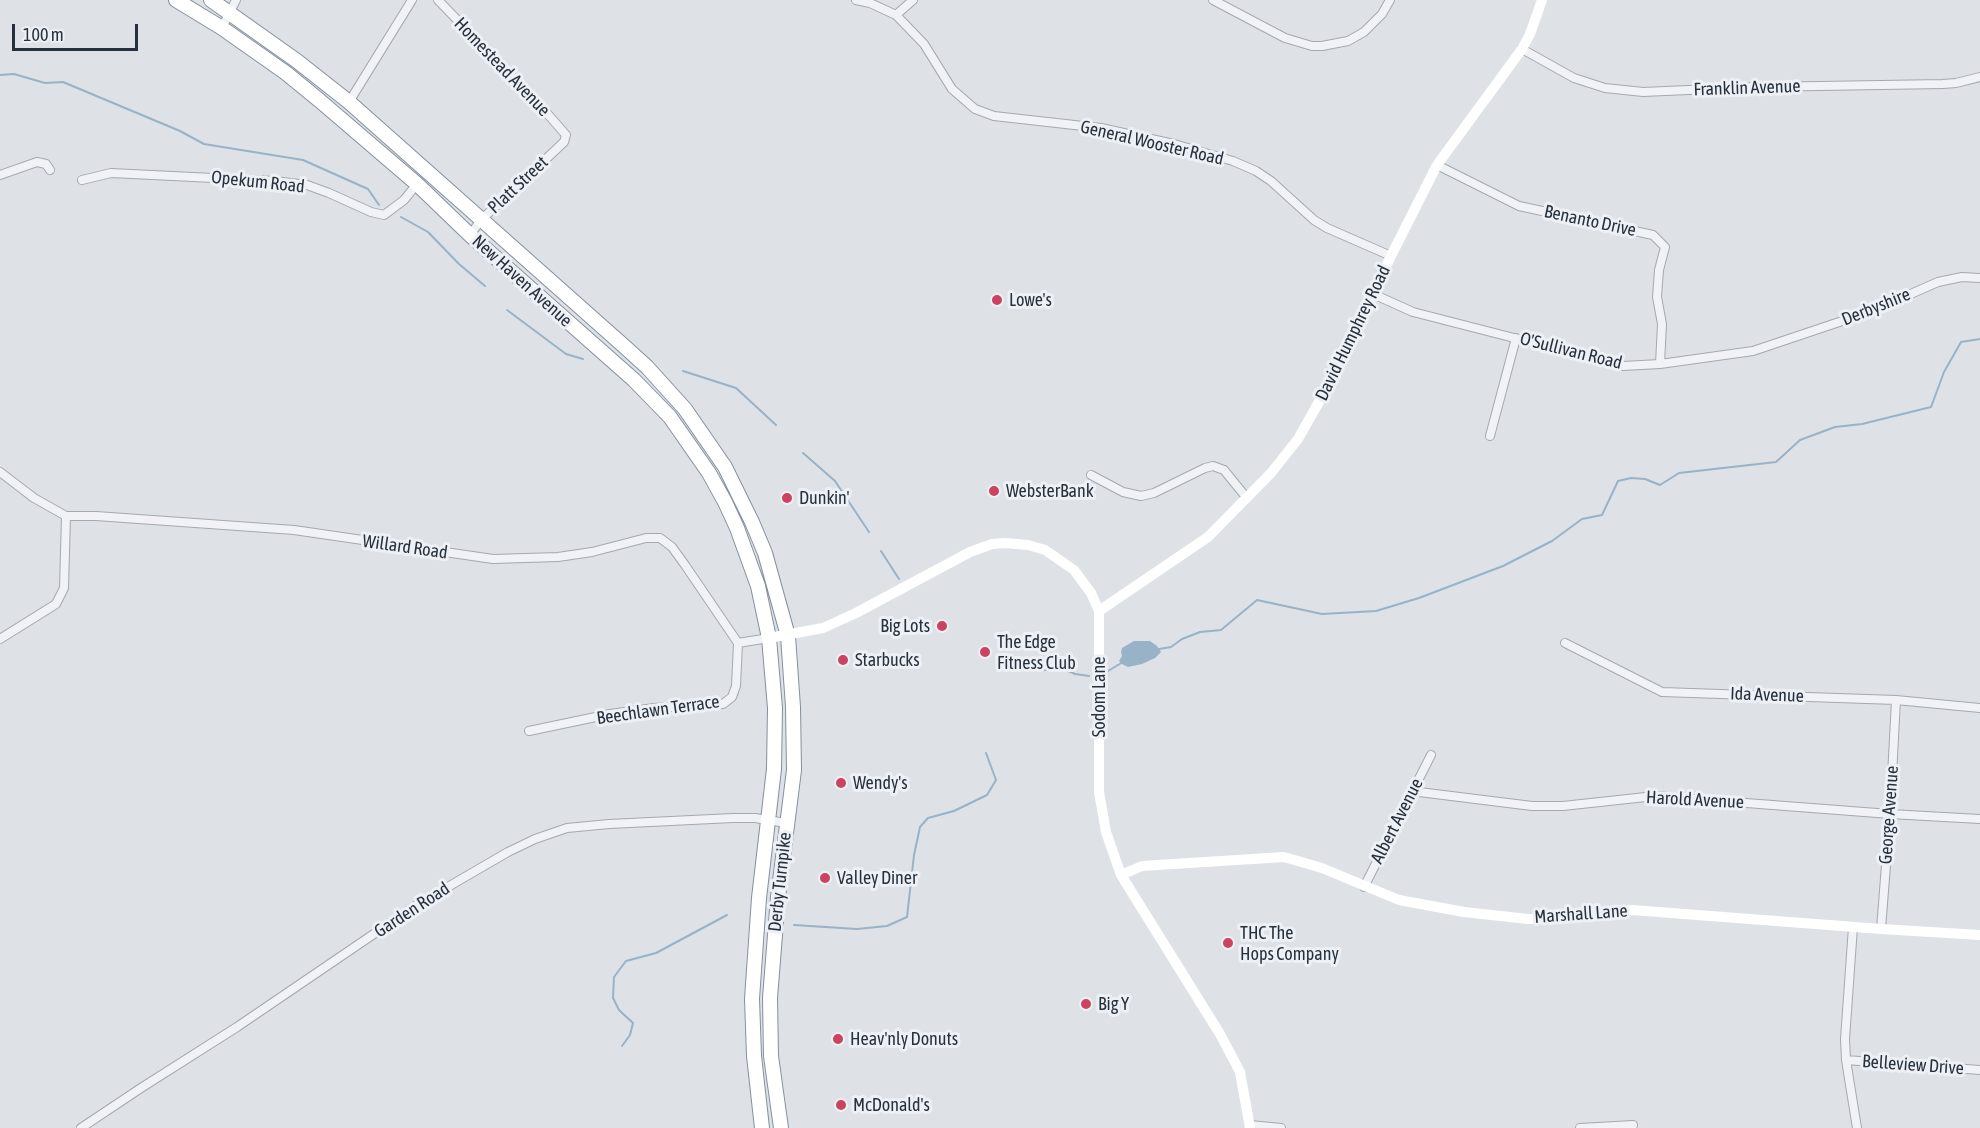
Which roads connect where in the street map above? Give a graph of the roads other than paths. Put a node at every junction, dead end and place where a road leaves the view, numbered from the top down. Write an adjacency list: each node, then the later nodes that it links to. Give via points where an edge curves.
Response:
1 (176, 0): 12 (highway, New Haven Avenue)
2 (212, 0): 10 (highway, New Haven Avenue)
3 (412, 0): 15 (street)
4 (438, 0): 16 (street, Homestead Avenue)
5 (856, 0): 11 (street)
6 (913, 0): 11 (street)
7 (1213, 0): 8 (street, via 1285,38 1312,46 1348,41 1364,32)
8 (1390, 0)
9 (1542, 0): 13 (street, David Humphrey Road)
10 (233, 6): 12 (street); 15 (highway, New Haven Avenue)
11 (896, 15): 24 (street, General Wooster Road, via 924,44 952,89 975,109 994,116 1101,128 1233,161 1271,181 1327,228)
12 (222, 28): 21 (highway, New Haven Avenue, via 286,73)
13 (1522, 49): 14 (street, Franklin Avenue, via 1574,78 1605,88 1643,92 1943,84); 17 (street, David Humphrey Road)
14 (1980, 77)
15 (350, 102): 22 (highway, New Haven Avenue)
16 (566, 135): 22 (street, Platt Street, via 564,142)
17 (1437, 165): 24 (street, David Humphrey Road); 29 (street, Benanto Drive, via 1519,206 1653,235 1665,248 1657,297 1662,324)
18 (50, 170): 19 (street, via 46,164 37,162)
19 (0, 176)
20 (82, 180): 21 (street, Opekum Road, via 111,172 275,181 307,185 384,216)
21 (417, 184): 23 (highway, New Haven Avenue)
22 (481, 220): 23 (street, Platt Street); 36 (highway, New Haven Avenue, via 647,367 685,409 725,467 752,522)
23 (470, 235): 37 (highway, New Haven Avenue, via 634,380 675,425 710,473 736,528 758,586)
24 (1390, 256): 26 (street, David Humphrey Road)
25 (1980, 278): 28 (street, Derbyshire, via 1938,282 1872,311)
26 (1373, 294): 27 (street, O'Sullivan Road, via 1413,312); 33 (street, David Humphrey Road, via 1307,426 1271,473)
27 (1516, 338): 29 (street, O'Sullivan Road, via 1623,366); 30 (street)
28 (1774, 344): 29 (street, O'Sullivan Road, via 1754,351)
29 (1660, 364)
30 (1490, 436)
31 (0, 472): 34 (street, Willard Road)
32 (1090, 475): 33 (street, via 1122,492 1141,496 1214,466 1224,470)
33 (1246, 497): 35 (street, David Humphrey Road, via 1208,537)
34 (66, 516): 38 (street, via 64,588 56,604); 39 (street, Willard Road, via 294,531 493,559 558,557 660,538 686,565)
35 (1099, 611): 36 (street, Sodom Lane, via 1091,592 1060,558 1028,545 1005,543 970,552 823,628); 50 (street, Sodom Lane, via 1099,792 1106,832)
36 (788, 636): 37 (street, Sodom Lane); 48 (highway, Derby Turnpike, via 794,770)
37 (769, 638): 39 (street); 46 (highway, Derby Turnpike, via 775,708)
38 (0, 639)
39 (738, 643): 43 (street, Beechlawn Terrace, via 736,686 732,697 723,704 610,714)
40 (1565, 643): 41 (street, Ida Avenue, via 1662,692)
41 (1896, 700): 42 (street, Ida Avenue); 47 (street, George Avenue)
42 (1980, 708)
43 (529, 731)
44 (1431, 755): 45 (street, Albert Avenue)
45 (1411, 791): 47 (street, Harold Avenue, via 1532,806 1655,796); 51 (street, Albert Avenue)
46 (768, 814): 48 (highway); 59 (street, Garden Road, via 594,825 567,828 535,839 415,906); 60 (highway, Derby Turnpike, via 752,999)
47 (1890, 814): 49 (street, Harold Avenue); 53 (street, George Avenue)
48 (787, 816): 61 (highway, Derby Turnpike, via 770,998 771,1056)
49 (1980, 819)
50 (1121, 875): 51 (street, Marshall Lane, via 1142,866 1284,856); 58 (street, Sodom Lane, via 1220,1034 1239,1072)
51 (1364, 887): 52 (street, Marshall Lane, via 1399,900 1528,919 1632,910)
52 (1853, 927): 53 (street, Marshall Lane); 55 (street, Belleview Drive)
53 (1881, 929): 54 (street, Marshall Lane)
54 (1980, 935)
55 (1845, 1060): 56 (street, Belleview Drive); 64 (street, Belleview Drive)
56 (1980, 1070)
57 (1633, 1125): 63 (street)
58 (1250, 1126): 62 (street)
59 (81, 1128)
60 (762, 1128)
61 (781, 1128)
62 (1281, 1128)
63 (1580, 1128)
64 (1857, 1128)

